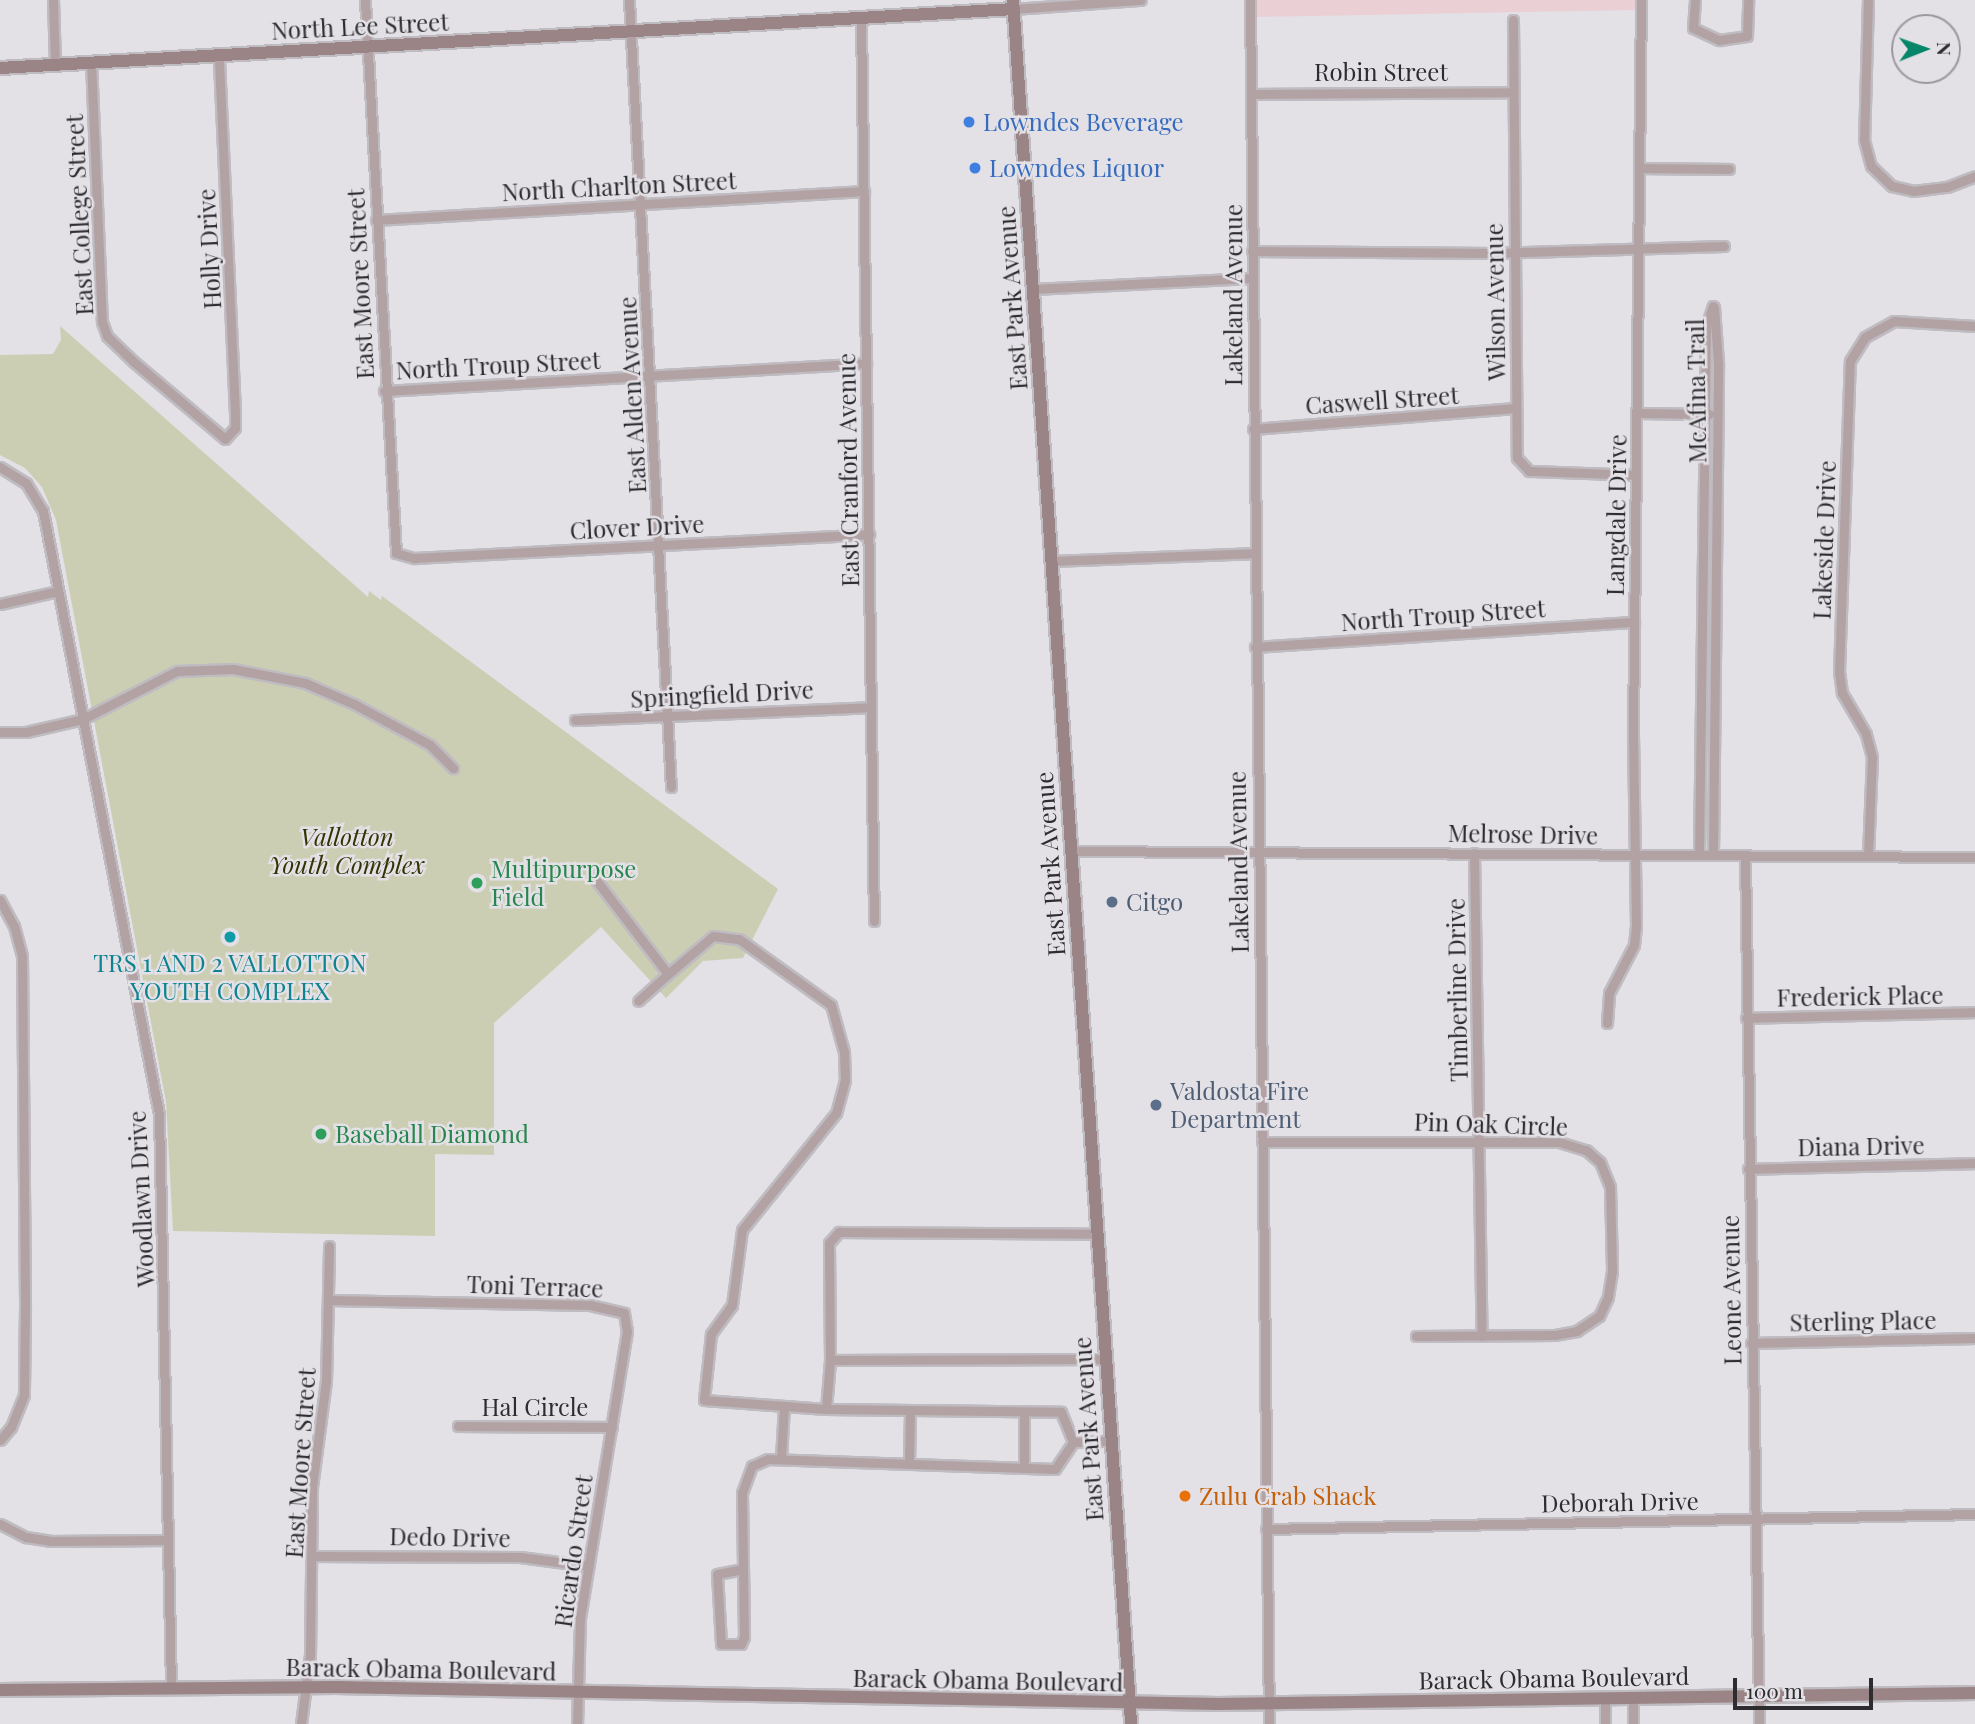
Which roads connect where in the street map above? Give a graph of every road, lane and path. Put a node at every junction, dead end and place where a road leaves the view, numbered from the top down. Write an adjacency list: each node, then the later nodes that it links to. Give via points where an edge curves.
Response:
1 (52, 0): 17 (street)
2 (365, 0): 14 (street, East Moore Street)
3 (629, 0): 13 (street, East Alden Avenue)
4 (1141, 0): 10 (street, North Lee Street)
5 (1250, 0): 20 (street, Lakeland Avenue)
6 (1641, 0): 21 (street, Langdale Drive)
7 (1695, 0): 8 (street, via 1693,28 1719,40 1747,36)
8 (1748, 0)
9 (1868, 0): 23 (street, via 1864,139 1871,166 1892,186 1913,191 1947,187)
10 (1014, 4): 11 (main road, North Lee Street); 32 (main road, East Park Avenue)
11 (861, 18): 13 (main road, North Lee Street); 24 (street, East Cranford Avenue)
12 (1513, 20): 19 (street, Wilson Avenue)
13 (631, 32): 14 (main road, North Lee Street); 25 (street, East Alden Avenue)
14 (368, 47): 15 (main road, North Lee Street); 26 (street, East Moore Street)
15 (219, 55): 16 (main road, North Lee Street); 44 (street, Holly Drive, via 235,413 234,428)
16 (91, 61): 17 (main road, North Lee Street); 44 (street, East College Street, via 102,322 107,336 134,362)
17 (55, 64): 18 (main road, North Lee Street)
18 (0, 68)
19 (1512, 92): 20 (street, Robin Street); 30 (street, Wilson Avenue)
20 (1251, 94): 29 (street, Lakeland Avenue)
21 (1639, 168): 22 (street); 28 (street, Langdale Drive)
22 (1729, 169)
23 (1975, 176)
24 (864, 191): 25 (street, North Charlton Street); 35 (street, East Cranford Avenue)
25 (641, 202): 26 (street, North Charlton Street); 37 (street, East Alden Avenue)
26 (376, 220): 38 (street, East Moore Street)
27 (1724, 246): 28 (street)
28 (1639, 249): 30 (street); 40 (street, Langdale Drive)
29 (1252, 251): 30 (street); 31 (street, Lakeland Avenue)
30 (1514, 252): 39 (street, Wilson Avenue)
31 (1252, 278): 32 (street); 43 (street, Lakeland Avenue)
32 (1033, 289): 53 (main road, East Park Avenue)
33 (1975, 326): 82 (street, Lakeside Drive, via 1894,321 1865,337 1850,361 1839,672 1842,693 1866,734 1872,757)
34 (1705, 362): 36 (street); 36 (street, McAfina Trail, via 1706,327 1713,306); 41 (street, McAfina Trail)
35 (866, 363): 37 (street, North Troup Street); 49 (street, East Cranford Avenue)
36 (1718, 363): 42 (street, McAfina Trail)
37 (651, 375): 38 (street, North Troup Street); 50 (street, East Alden Avenue)
38 (384, 391): 52 (street, East Moore Street, via 393,544 396,553)
39 (1515, 408): 43 (street, Caswell Street); 48 (street, Wilson Avenue, via 1517,458 1530,471)
40 (1637, 412): 41 (street); 48 (street, Langdale Drive)
41 (1704, 414): 42 (street); 45 (street, McAfina Trail)
42 (1718, 415): 46 (street, McAfina Trail)
43 (1253, 429): 51 (street, Lakeland Avenue)
44 (225, 439)
45 (1704, 457): 46 (street); 54 (street, McAfina Trail)
46 (1717, 457): 55 (street, McAfina Trail)
47 (0, 467): 56 (street, via 18,476 37,498)
48 (1636, 475): 60 (street, Langdale Drive)
49 (869, 534): 50 (street, Clover Drive); 64 (street, East Cranford Avenue)
50 (659, 545): 52 (street, Clover Drive); 65 (street, East Alden Avenue)
51 (1254, 553): 53 (street); 61 (street, Lakeland Avenue)
52 (407, 558)
53 (1051, 561): 75 (main road, East Park Avenue)
54 (1703, 566): 55 (street); 58 (street, McAfina Trail)
55 (1716, 566): 59 (street, McAfina Trail)
56 (58, 592): 57 (street); 66 (street, Woodlawn Drive)
57 (0, 604)
58 (1702, 621): 59 (street); 62 (street, McAfina Trail)
59 (1716, 621): 63 (street, McAfina Trail)
60 (1634, 622): 61 (street, North Troup Street); 78 (street, Langdale Drive)
61 (1255, 647): 76 (street, Lakeland Avenue)
62 (1701, 677): 63 (street); 68 (street, McAfina Trail)
63 (1715, 677): 69 (street, McAfina Trail)
64 (871, 708): 65 (street, Springfield Drive); 86 (street, East Cranford Avenue)
65 (668, 716): 67 (street, Springfield Drive); 72 (street, East Alden Avenue)
66 (83, 719): 70 (street, via 26,732); 71 (street, via 177,671 205,667 245,670 304,683 354,704 430,745); 121 (street, Woodlawn Drive, via 162,1136)
67 (575, 720)
68 (1700, 731): 69 (street); 73 (street, McAfina Trail)
69 (1714, 731): 74 (street, McAfina Trail)
70 (0, 732)
71 (453, 768)
72 (671, 787)
73 (1700, 787): 74 (street); 79 (street, McAfina Trail)
74 (1714, 787): 80 (street, McAfina Trail)
75 (1070, 851): 76 (street, Melrose Drive); 96 (main road, East Park Avenue)
76 (1258, 851): 77 (street, Melrose Drive); 93 (street, Lakeland Avenue)
77 (1474, 853): 78 (street, Melrose Drive); 92 (street, Timberline Drive)
78 (1636, 855): 79 (street, Melrose Drive); 91 (street, Langdale Drive, via 1636,936 1609,993)
79 (1699, 855): 80 (street, Melrose Drive)
80 (1713, 855): 81 (street, Melrose Drive)
81 (1745, 856): 82 (street, Melrose Drive); 90 (street, Leone Avenue)
82 (1868, 856): 83 (street, Melrose Drive)
83 (1975, 857)
84 (593, 876): 87 (street)
85 (0, 900): 111 (street, via 14,926 22,956 25,1386 17,1416)
86 (874, 921)
87 (667, 974): 88 (street); 105 (street, via 713,936 739,939 831,1005 841,1028 845,1080 836,1114 742,1230 732,1305 711,1334 704,1400)
88 (638, 1001)
89 (1975, 1012): 90 (street, Frederick Place)
90 (1746, 1018): 95 (street, Leone Avenue)
91 (1607, 1023)
92 (1479, 1140): 93 (street, Pin Oak Circle); 100 (street, Timberline Drive); 100 (street, Pin Oak Circle, via 1569,1144 1593,1156 1610,1187 1612,1271 1608,1297 1598,1316 1577,1331)
93 (1262, 1142): 120 (street, Lakeland Avenue)
94 (1975, 1163): 95 (street, Diana Drive)
95 (1748, 1169): 102 (street, Leone Avenue)
96 (1096, 1234): 103 (main road, East Park Avenue); 104 (street, via 839,1232 829,1243)
97 (329, 1246): 98 (street, East Moore Street)
98 (328, 1300): 110 (street, Toni Terrace, via 618,1308 624,1313 627,1331); 122 (street, East Moore Street, via 326,1381 312,1487)
99 (1416, 1336): 100 (street, Pin Oak Circle)
100 (1482, 1336)
101 (1975, 1338): 102 (street, Sterling Place)
102 (1751, 1343): 118 (street, Leone Avenue)
103 (1104, 1359): 104 (street); 112 (main road, East Park Avenue)
104 (830, 1360): 106 (street)
105 (783, 1406): 106 (street); 114 (street)
106 (826, 1409): 107 (street)
107 (910, 1411): 108 (street); 115 (street)
108 (1024, 1412): 113 (street, via 1061,1412); 116 (street)
109 (457, 1426): 110 (street, Hal Circle)
110 (612, 1427): 123 (street, Ricardo Street)
111 (0, 1440)
112 (1110, 1441): 113 (street); 133 (main road, East Park Avenue)
113 (1073, 1442): 116 (street, via 1055,1469)
114 (781, 1458): 115 (street); 124 (street, via 752,1466 742,1493)
115 (909, 1464): 116 (street)
116 (1024, 1468)
117 (1975, 1514): 118 (street, Deborah Drive)
118 (1755, 1520): 120 (street, Deborah Drive); 130 (street, Leone Avenue)
119 (0, 1524): 121 (street, via 26,1537 50,1541)
120 (1266, 1529): 134 (street, Lakeland Avenue)
121 (168, 1540): 125 (street, Woodlawn Drive)
122 (311, 1556): 123 (street, Dedo Drive, via 520,1558); 126 (street, East Moore Street)
123 (588, 1566): 128 (street, Ricardo Street, via 580,1618)
124 (743, 1569): 124 (street, via 744,1637 741,1643 721,1644 718,1574)
125 (171, 1688): 126 (main road, Barack Obama Boulevard); 127 (main road, Barack Obama Boulevard)
126 (305, 1689): 128 (main road, Barack Obama Boulevard); 135 (street, East Moore Street)
127 (0, 1690)
128 (578, 1692): 133 (main road, Barack Obama Boulevard); 136 (street, Ricardo Street)
129 (1975, 1693): 130 (main road, Barack Obama Boulevard)
130 (1758, 1696): 131 (main road, Barack Obama Boulevard); 141 (street, Leone Avenue)
131 (1633, 1698): 132 (main road, Barack Obama Boulevard); 140 (street)
132 (1605, 1699): 134 (main road, Barack Obama Boulevard); 139 (street)
133 (1129, 1704): 134 (main road, Barack Obama Boulevard); 137 (main road, East Park Avenue)
134 (1268, 1704): 138 (street, Lakeland Avenue)
135 (301, 1724)
136 (577, 1724)
137 (1131, 1724)
138 (1269, 1724)
139 (1605, 1724)
140 (1633, 1724)
141 (1759, 1724)

